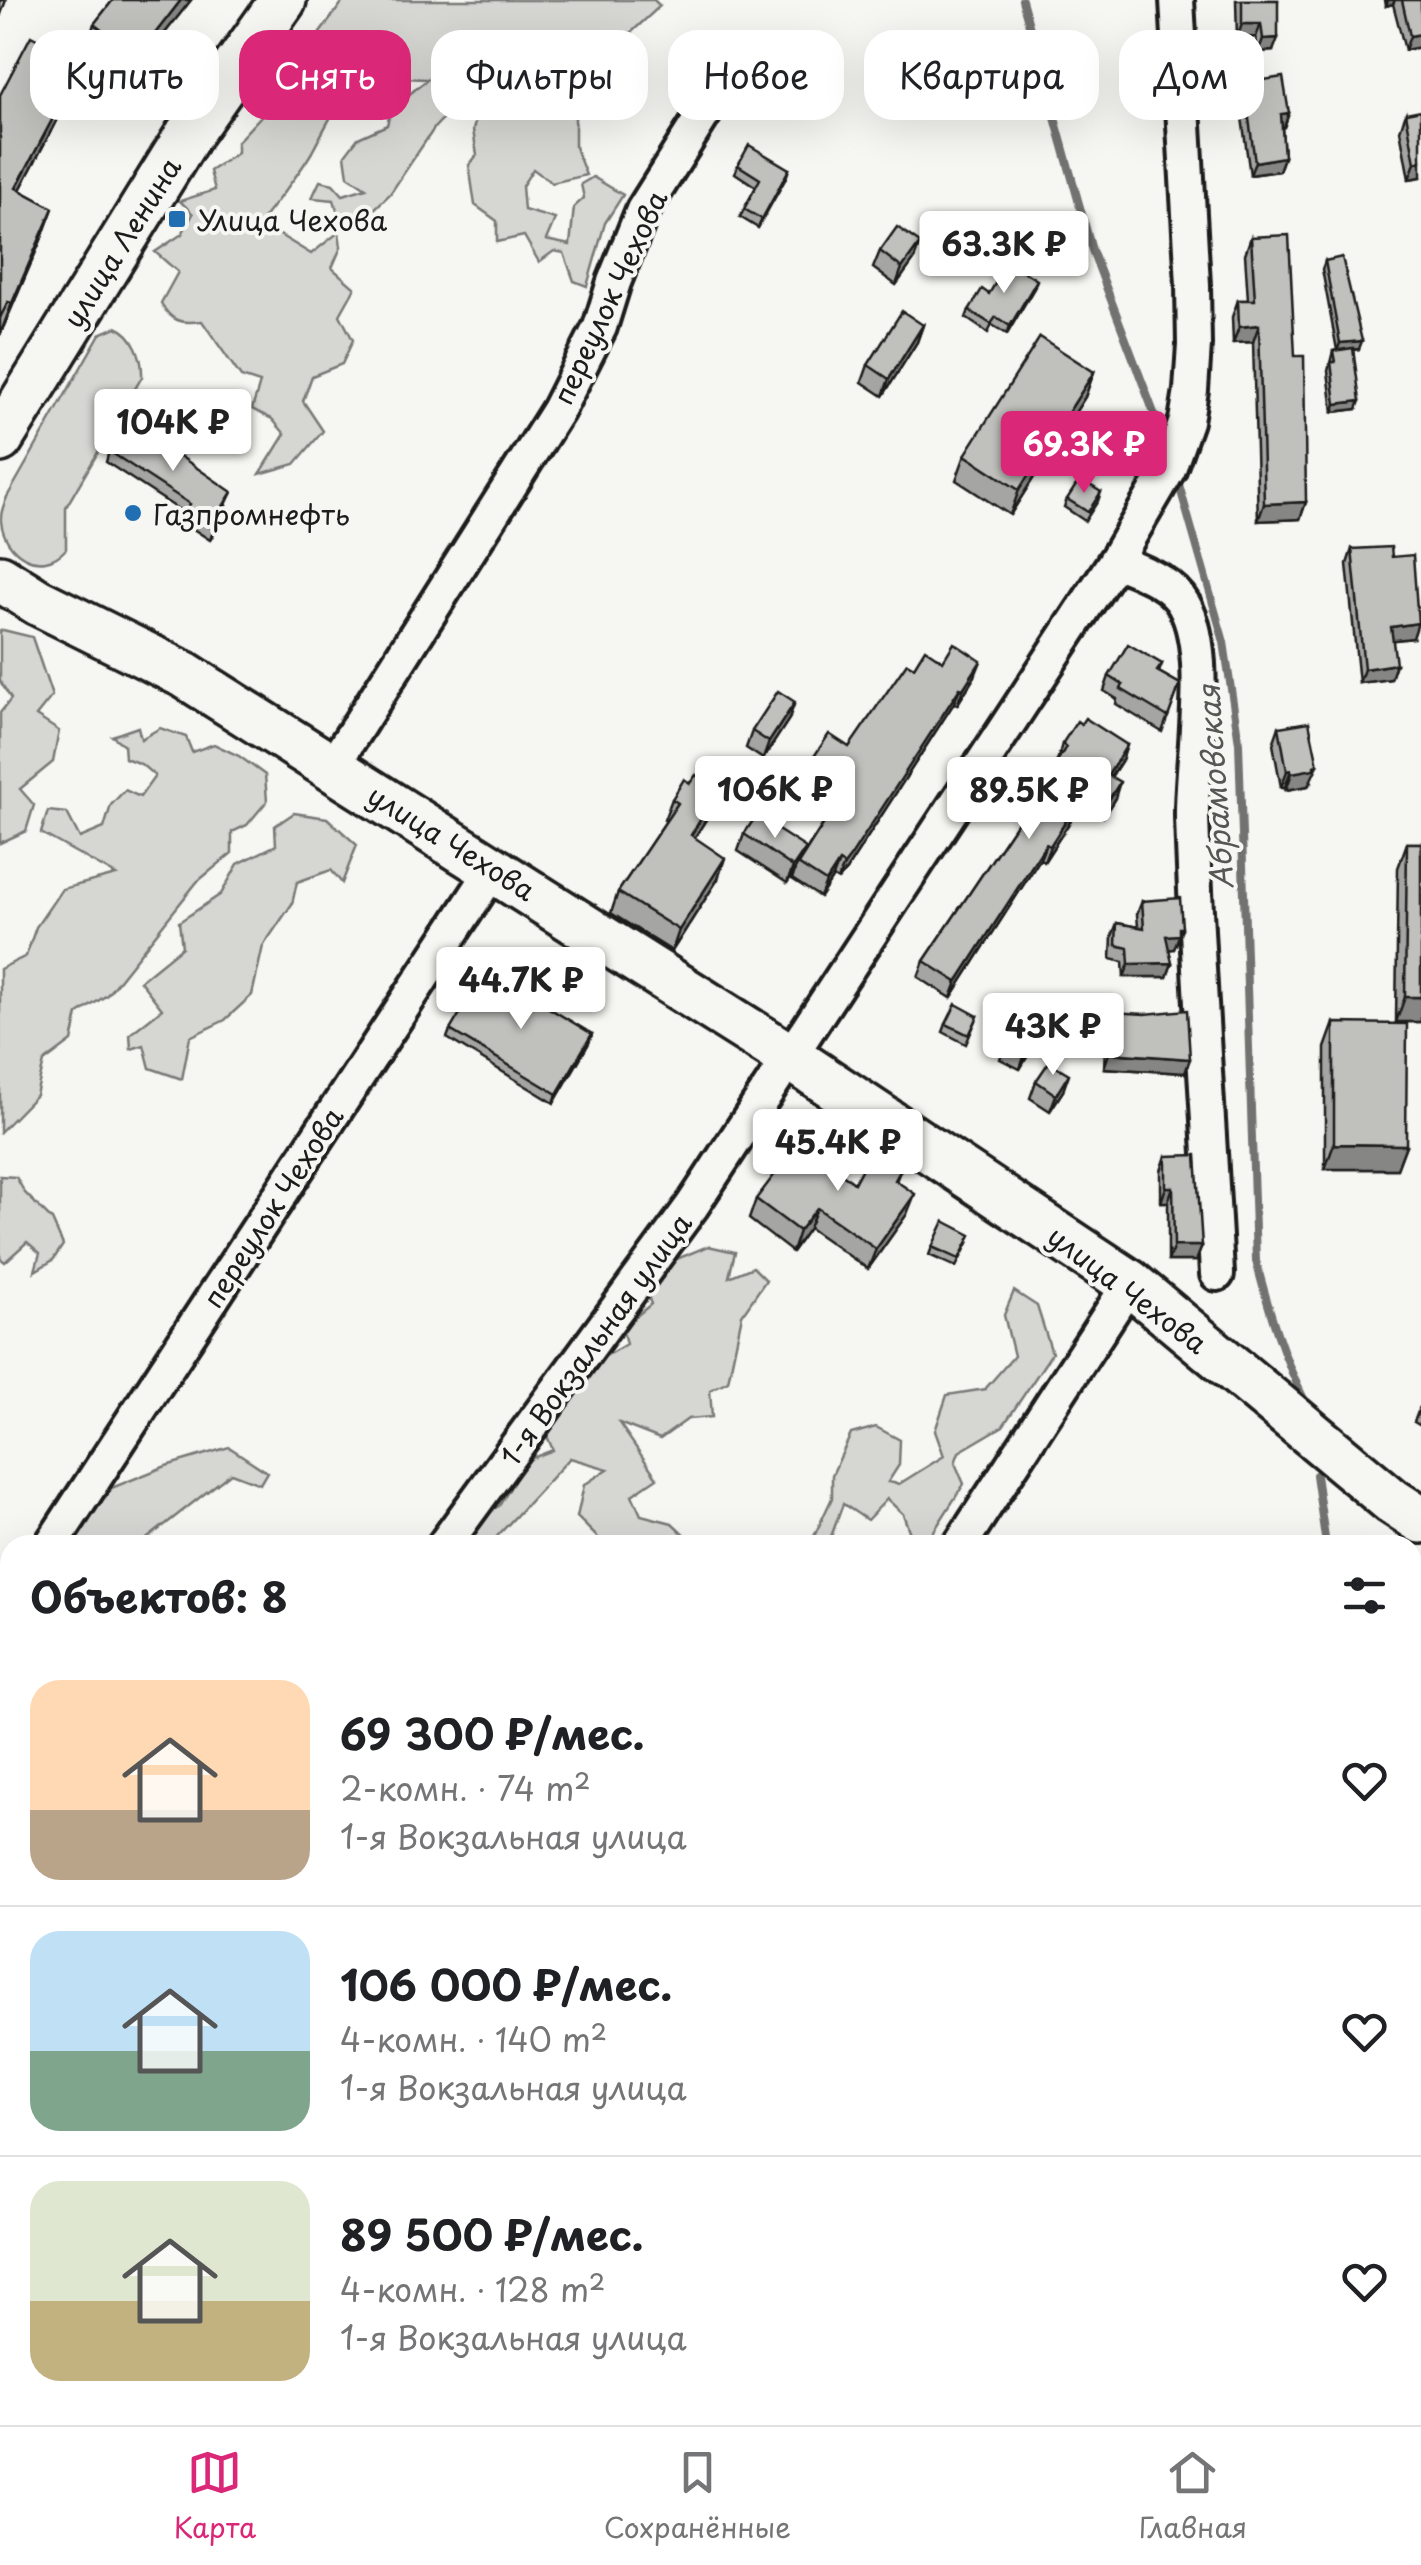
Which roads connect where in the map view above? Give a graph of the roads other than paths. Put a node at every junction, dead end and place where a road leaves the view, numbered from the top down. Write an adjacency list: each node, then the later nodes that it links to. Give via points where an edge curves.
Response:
1 (283, 0): 4 (street, улица Ленина, via 188,135)
2 (1177, 0): 5 (street, 1-я Вокзальная улица, via 1191,390 1169,469)
3 (700, 120): 7 (street, переулок Чехова, via 643,210 600,328 558,410)
4 (0, 439)
5 (1114, 561): 9 (street, 1-я Вокзальная улица); 10 (street, via 1176,593 1196,640 1194,882)
6 (0, 578): 7 (street, улица Чехова, via 185,675)
7 (332, 767): 8 (street, улица Чехова)
8 (494, 868): 9 (street, улица Чехова); 13 (street, переулок Чехова)
9 (790, 1056): 11 (street, улица Чехова); 14 (street, 1-я Вокзальная улица, via 692,1206)
10 (1218, 1274)
11 (1130, 1284): 12 (street, улица Чехова); 15 (street)
12 (1421, 1520)
13 (58, 1535)
14 (451, 1535)
15 (967, 1535)

